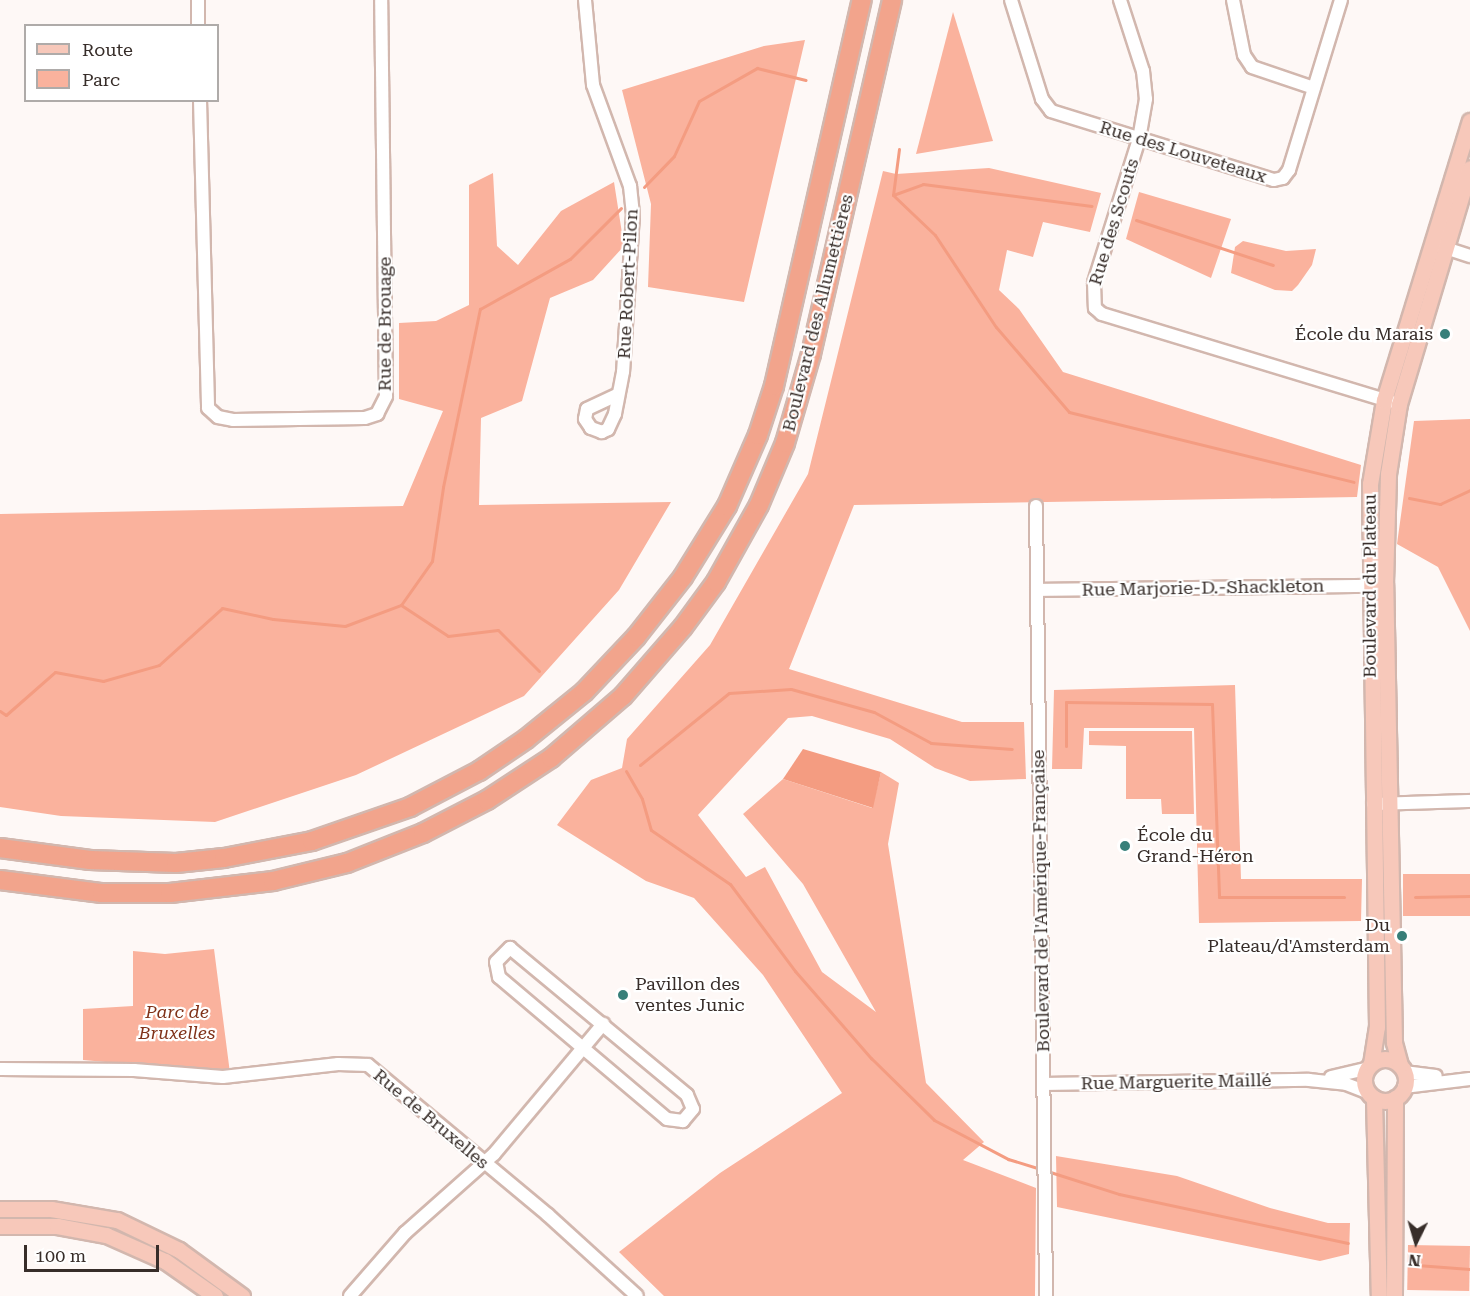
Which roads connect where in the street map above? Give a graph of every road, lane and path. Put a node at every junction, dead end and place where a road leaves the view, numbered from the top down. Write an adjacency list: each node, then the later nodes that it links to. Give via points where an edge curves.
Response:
1 (198, 0): 10 (street)
2 (381, 0): 12 (street, Rue de Brouage, via 386,396 377,414 365,418 233,420 218,417 207,408)
3 (585, 0): 18 (street, Rue Robert-Pilon, via 593,85 626,174 633,205 623,372)
4 (862, 0): 26 (highway, Boulevard des Allumettières, via 774,387 758,435 727,506 683,577 646,625 584,692 526,740 479,771 410,807 312,841 176,863 90,860)
5 (892, 0): 27 (highway, Boulevard des Allumettières, via 811,354 785,443 759,505 716,582 676,636 622,696 551,758 487,800 423,833 331,868 249,885 148,894 77,891)
6 (1011, 0): 14 (street, Rue des Louveteaux, via 1048,108)
7 (1120, 0): 14 (street, Rue des Scouts, via 1146,90)
8 (1233, 0): 11 (street, via 1244,55 1252,67)
9 (1341, 0): 11 (street, Rue des Louveteaux)
10 (198, 24)
11 (1314, 88): 14 (street, Rue des Louveteaux, via 1289,170 1278,180)
12 (200, 102)
13 (1470, 121): 16 (main road, Boulevard du Plateau)
14 (1139, 139): 19 (street, Rue des Scouts, via 1094,284 1095,308 1102,314)
15 (1470, 168): 16 (main road, Boulevard du Plateau)
16 (1439, 246): 17 (street); 19 (main road, Boulevard du Plateau)
17 (1470, 256)
18 (617, 395)
19 (1392, 402): 21 (main road, Boulevard du Plateau, via 1368,502); 24 (main road, Boulevard du Plateau, via 1387,506)
20 (1036, 506): 22 (street, Boulevard de l'Amérique-Française)
21 (1370, 586): 22 (street, Rue Marjorie-D.-Shackleton); 25 (main road, Boulevard du Plateau)
22 (1037, 590): 35 (street, Boulevard de l'Amérique-Française)
23 (1470, 801): 24 (street)
24 (1390, 803): 25 (street); 34 (main road, Boulevard du Plateau, via 1394,1042)
25 (1373, 804): 30 (main road, Boulevard du Plateau, via 1377,1027)
26 (0, 848)
27 (0, 880)
28 (603, 1024): 29 (street); 29 (street, via 519,952 506,950 496,962 499,977); 29 (street, via 687,1095 693,1109 683,1121 667,1119)
29 (583, 1048): 37 (street)
30 (1369, 1066): 33 (street, Rue Marguerite Maillé); 34 (main road, via 1386,1059); 36 (main road, Boulevard du Plateau)
31 (0, 1069): 37 (street, Rue de Bruxelles, via 85,1068 234,1077 361,1064 378,1071)
32 (1470, 1079): 34 (street)
33 (1309, 1080): 35 (street, Rue Marguerite Maillé); 36 (street, Rue Marguerite Maillé, via 1346,1084)
34 (1401, 1081): 36 (main road); 46 (main road, Boulevard du Plateau)
35 (1043, 1083): 44 (street, Boulevard de l'Amérique-Française)
36 (1370, 1095): 45 (main road)
37 (484, 1165): 42 (street, via 405,1233); 43 (street, Rue de Bruxelles, via 548,1215)
38 (0, 1209): 41 (main road, via 51,1209 117,1220 179,1250)
39 (0, 1226): 40 (main road, via 57,1226 106,1235 159,1258)
40 (214, 1296)
41 (242, 1296)
42 (350, 1296)
43 (637, 1296)
44 (1046, 1296)
45 (1379, 1296)
46 (1394, 1296)

